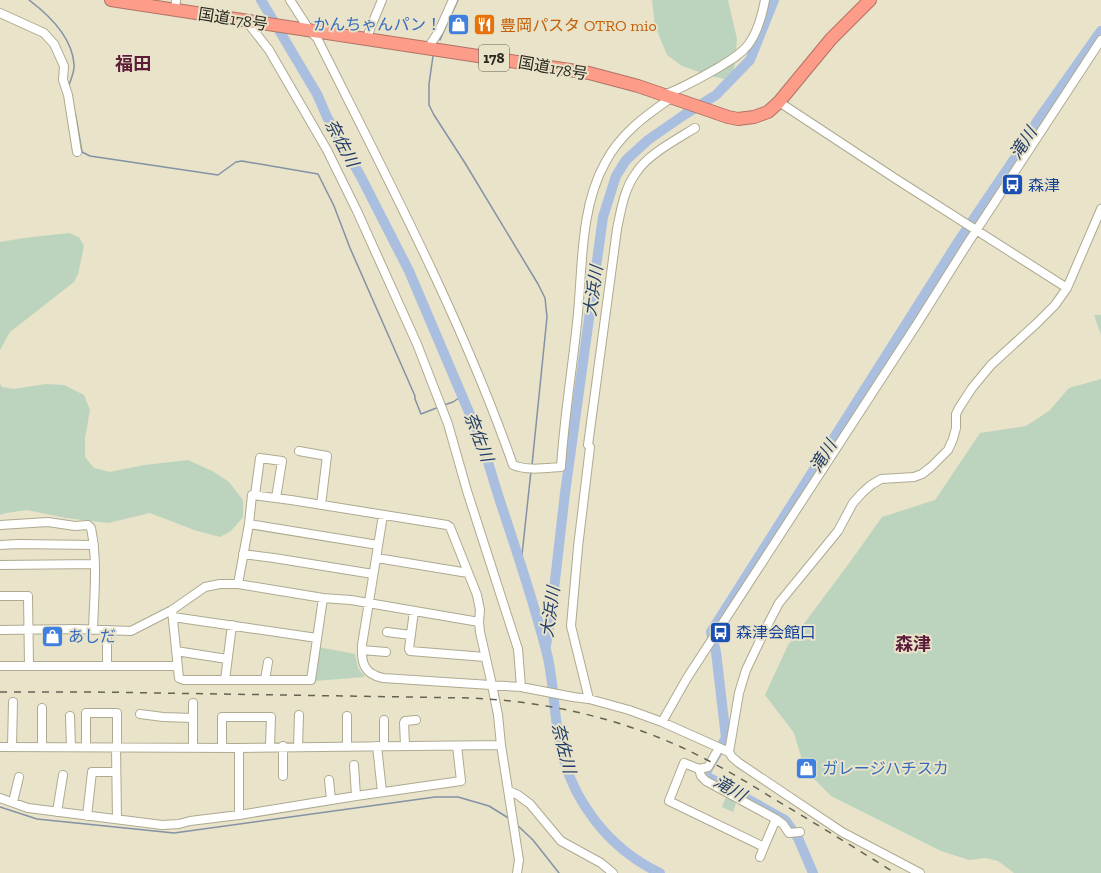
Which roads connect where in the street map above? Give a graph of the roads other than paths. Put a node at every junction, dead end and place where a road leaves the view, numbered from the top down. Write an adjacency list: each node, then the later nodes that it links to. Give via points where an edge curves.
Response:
1 (111, 0): 7 (highway, 国道178号 / 178)
2 (290, 0): 10 (street)
3 (382, 0): 11 (street)
4 (453, 0): 13 (street)
5 (765, 0): 14 (street, via 758,28 747,46 738,55)
6 (870, 0): 15 (highway, 国道178号 / 178, via 831,39)
7 (175, 5): 9 (highway, 国道178号 / 178)
8 (0, 13): 17 (street, via 44,34 54,44 64,66 62,80 68,95)
9 (250, 22): 10 (highway, 国道178号 / 178); 65 (street, via 327,150 417,344 448,424 518,649)
10 (307, 31): 11 (highway, 国道178号 / 178); 14 (street, via 317,38 415,234 485,392 513,465 520,468 561,467 590,197 602,169 618,142 635,124)
11 (367, 39): 13 (highway, 国道178号 / 178)
12 (1101, 40): 19 (street)
13 (428, 48): 14 (highway, 国道178号 / 178, via 589,73 626,82)
14 (671, 98): 15 (highway, 国道178号 / 178, via 738,119 754,118 768,112)
15 (779, 102): 19 (street)
16 (695, 128): 66 (street, via 663,148 636,173 623,202 617,229 588,445 590,447 571,626)
17 (77, 152)
18 (1101, 209): 20 (street)
19 (977, 230): 20 (street); 77 (street, via 687,678)
20 (1067, 288): 96 (street, via 1055,305 998,357 972,388 956,414 956,428 948,450 922,474 914,477 881,479 862,493 838,531 779,603 746,670)
21 (299, 451): 24 (street, via 327,456)
22 (255, 495): 23 (street); 23 (street, via 260,458 282,461); 26 (street, via 252,495)
23 (276, 498): 24 (street)
24 (321, 505): 25 (street)
25 (383, 515): 30 (street); 35 (street, via 450,527)
26 (249, 524): 30 (street); 31 (street)
27 (0, 525): 29 (street, via 48,522 88,526 91,528)
28 (0, 545): 29 (street)
29 (94, 545): 33 (street)
30 (378, 545): 32 (street)
31 (243, 554): 36 (street); 37 (street)
32 (377, 558): 35 (street); 36 (street)
33 (95, 564): 34 (street); 47 (street)
34 (0, 565)
35 (468, 573): 43 (street, via 477,595)
36 (373, 574): 40 (street)
37 (238, 584): 39 (street); 42 (street, via 205,587)
38 (0, 596): 45 (street, via 28,596)
39 (324, 598): 40 (street); 51 (street)
40 (368, 604): 41 (street); 52 (street)
41 (414, 611): 43 (street); 50 (street)
42 (172, 613): 44 (street); 48 (street, via 131,630); 53 (street)
43 (479, 622): 55 (street)
44 (232, 625): 51 (street); 56 (street)
45 (28, 629): 46 (street); 47 (street); 60 (street)
46 (0, 630)
47 (93, 630): 48 (street)
48 (108, 630): 58 (street)
49 (387, 632): 50 (street)
50 (411, 635): 55 (street, via 410,651)
51 (317, 638): 63 (street, via 311,680)
52 (362, 650): 54 (street); 64 (street, via 364,666 374,676)
53 (176, 651): 56 (street); 61 (street)
54 (386, 652)
55 (485, 657): 64 (street)
56 (227, 659): 62 (street)
57 (268, 662): 63 (street)
58 (107, 665): 60 (street); 61 (street)
59 (0, 666): 60 (street)
60 (29, 666)
61 (177, 666): 62 (street, via 179,678 184,680)
62 (225, 680): 63 (street)
63 (265, 680)
64 (492, 685): 65 (street); 79 (street)
65 (521, 687): 66 (street)
66 (589, 699): 77 (street)
67 (13, 702): 85 (street)
68 (193, 703): 74 (street)
69 (42, 708): 86 (street)
70 (140, 714): 74 (street)
71 (298, 715): 92 (street)
72 (70, 716): 87 (street)
73 (347, 716): 93 (street)
74 (193, 718): 90 (street)
75 (384, 720): 82 (street)
76 (416, 720): 78 (street, via 404,723)
77 (662, 722): 95 (street)
78 (405, 745): 82 (street); 83 (street)
79 (501, 745): 83 (street); 105 (street)
80 (270, 746): 81 (street); 91 (street, via 271,717 222,717); 94 (street)
81 (283, 746): 92 (street); 101 (street)
82 (380, 746): 93 (street); 104 (street)
83 (457, 746): 104 (street, via 461,781)
84 (0, 747): 85 (street)
85 (12, 747): 86 (street)
86 (42, 747): 87 (street)
87 (70, 747): 88 (street)
88 (86, 747): 89 (street); 89 (street, via 86,713 117,713)
89 (116, 747): 90 (street); 99 (street)
90 (193, 747): 91 (street)
91 (222, 747): 94 (street)
92 (298, 747): 93 (street)
93 (347, 747)
94 (238, 748): 111 (street)
95 (719, 748): 96 (street); 98 (street, via 708,767)
96 (729, 752): 120 (street, via 739,763 842,832)
97 (354, 764): 106 (street)
98 (699, 769): 114 (street, via 706,781); 116 (street, via 684,763 669,801)
99 (116, 772): 112 (street, via 92,772); 113 (street)
100 (63, 775): 110 (street)
101 (283, 776)
102 (19, 777): 109 (street)
103 (329, 780): 108 (street)
104 (382, 792): 106 (street)
105 (509, 795): 118 (street, via 519,860); 119 (street, via 518,795 530,804 561,840 601,863)
106 (356, 796): 108 (street)
107 (0, 798): 109 (street)
108 (331, 800): 111 (street)
109 (13, 802): 110 (street, via 28,808)
110 (58, 812): 112 (street)
111 (239, 815): 113 (street, via 162,825)
112 (87, 816): 113 (street)
113 (117, 819)
114 (776, 819): 115 (street, via 789,833); 116 (street)
115 (800, 832)
116 (764, 847): 117 (street)
117 (760, 858)
118 (517, 873)
119 (613, 873)
120 (920, 873)

